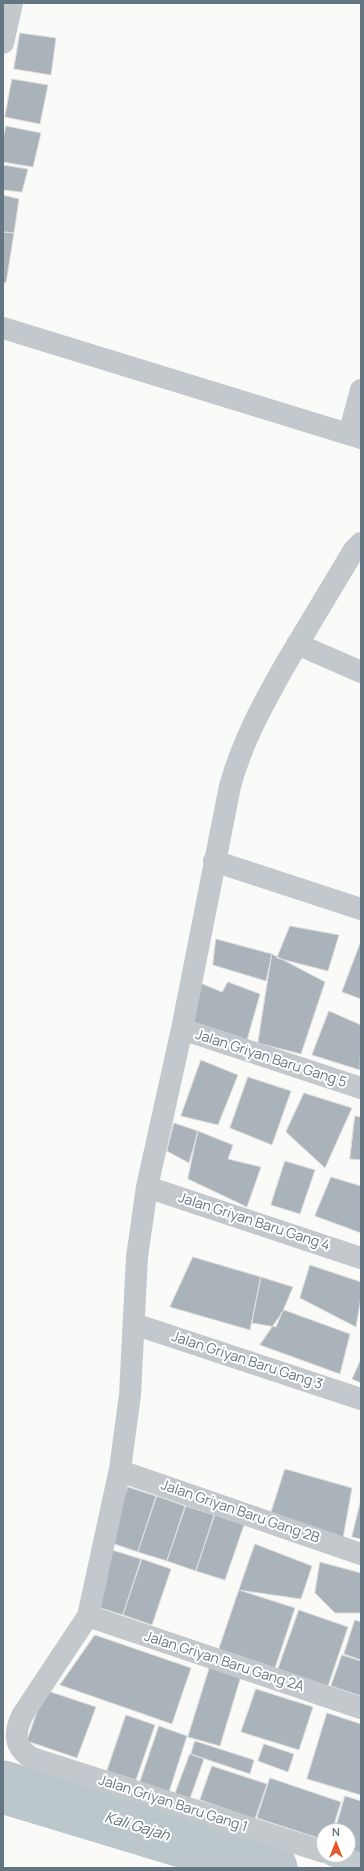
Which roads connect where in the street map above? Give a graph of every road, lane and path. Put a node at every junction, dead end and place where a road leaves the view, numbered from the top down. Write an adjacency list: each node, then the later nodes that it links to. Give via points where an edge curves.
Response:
1 (12, 3): 2 (street)
2 (3, 43)
3 (3, 328): 5 (street)
4 (361, 390): 5 (street)
5 (355, 436)
6 (361, 543): 7 (street, via 354,550)
7 (297, 644): 8 (street); 9 (street, via 258,712 237,760)
8 (361, 672)
9 (214, 861): 10 (street); 11 (street)
10 (361, 909)
11 (182, 1030): 12 (street, Jalan Griyan Baru Gang 5); 13 (street)
12 (361, 1088)
13 (147, 1187): 14 (street, Jalan Griyan Baru Gang 4); 15 (street, via 137,1257)
14 (361, 1258)
15 (134, 1324): 16 (street, Jalan Griyan Baru Gang 3); 17 (street, via 130,1395)
16 (361, 1399)
17 (120, 1471): 18 (street, Jalan Griyan Baru Gang 2B); 19 (street)
18 (361, 1554)
19 (88, 1616): 20 (street, Jalan Griyan Baru Gang 2A); 21 (street, Jalan Griyan Baru Gang 1, via 18,1724 16,1735 23,1753)
20 (361, 1708)
21 (316, 1849)

